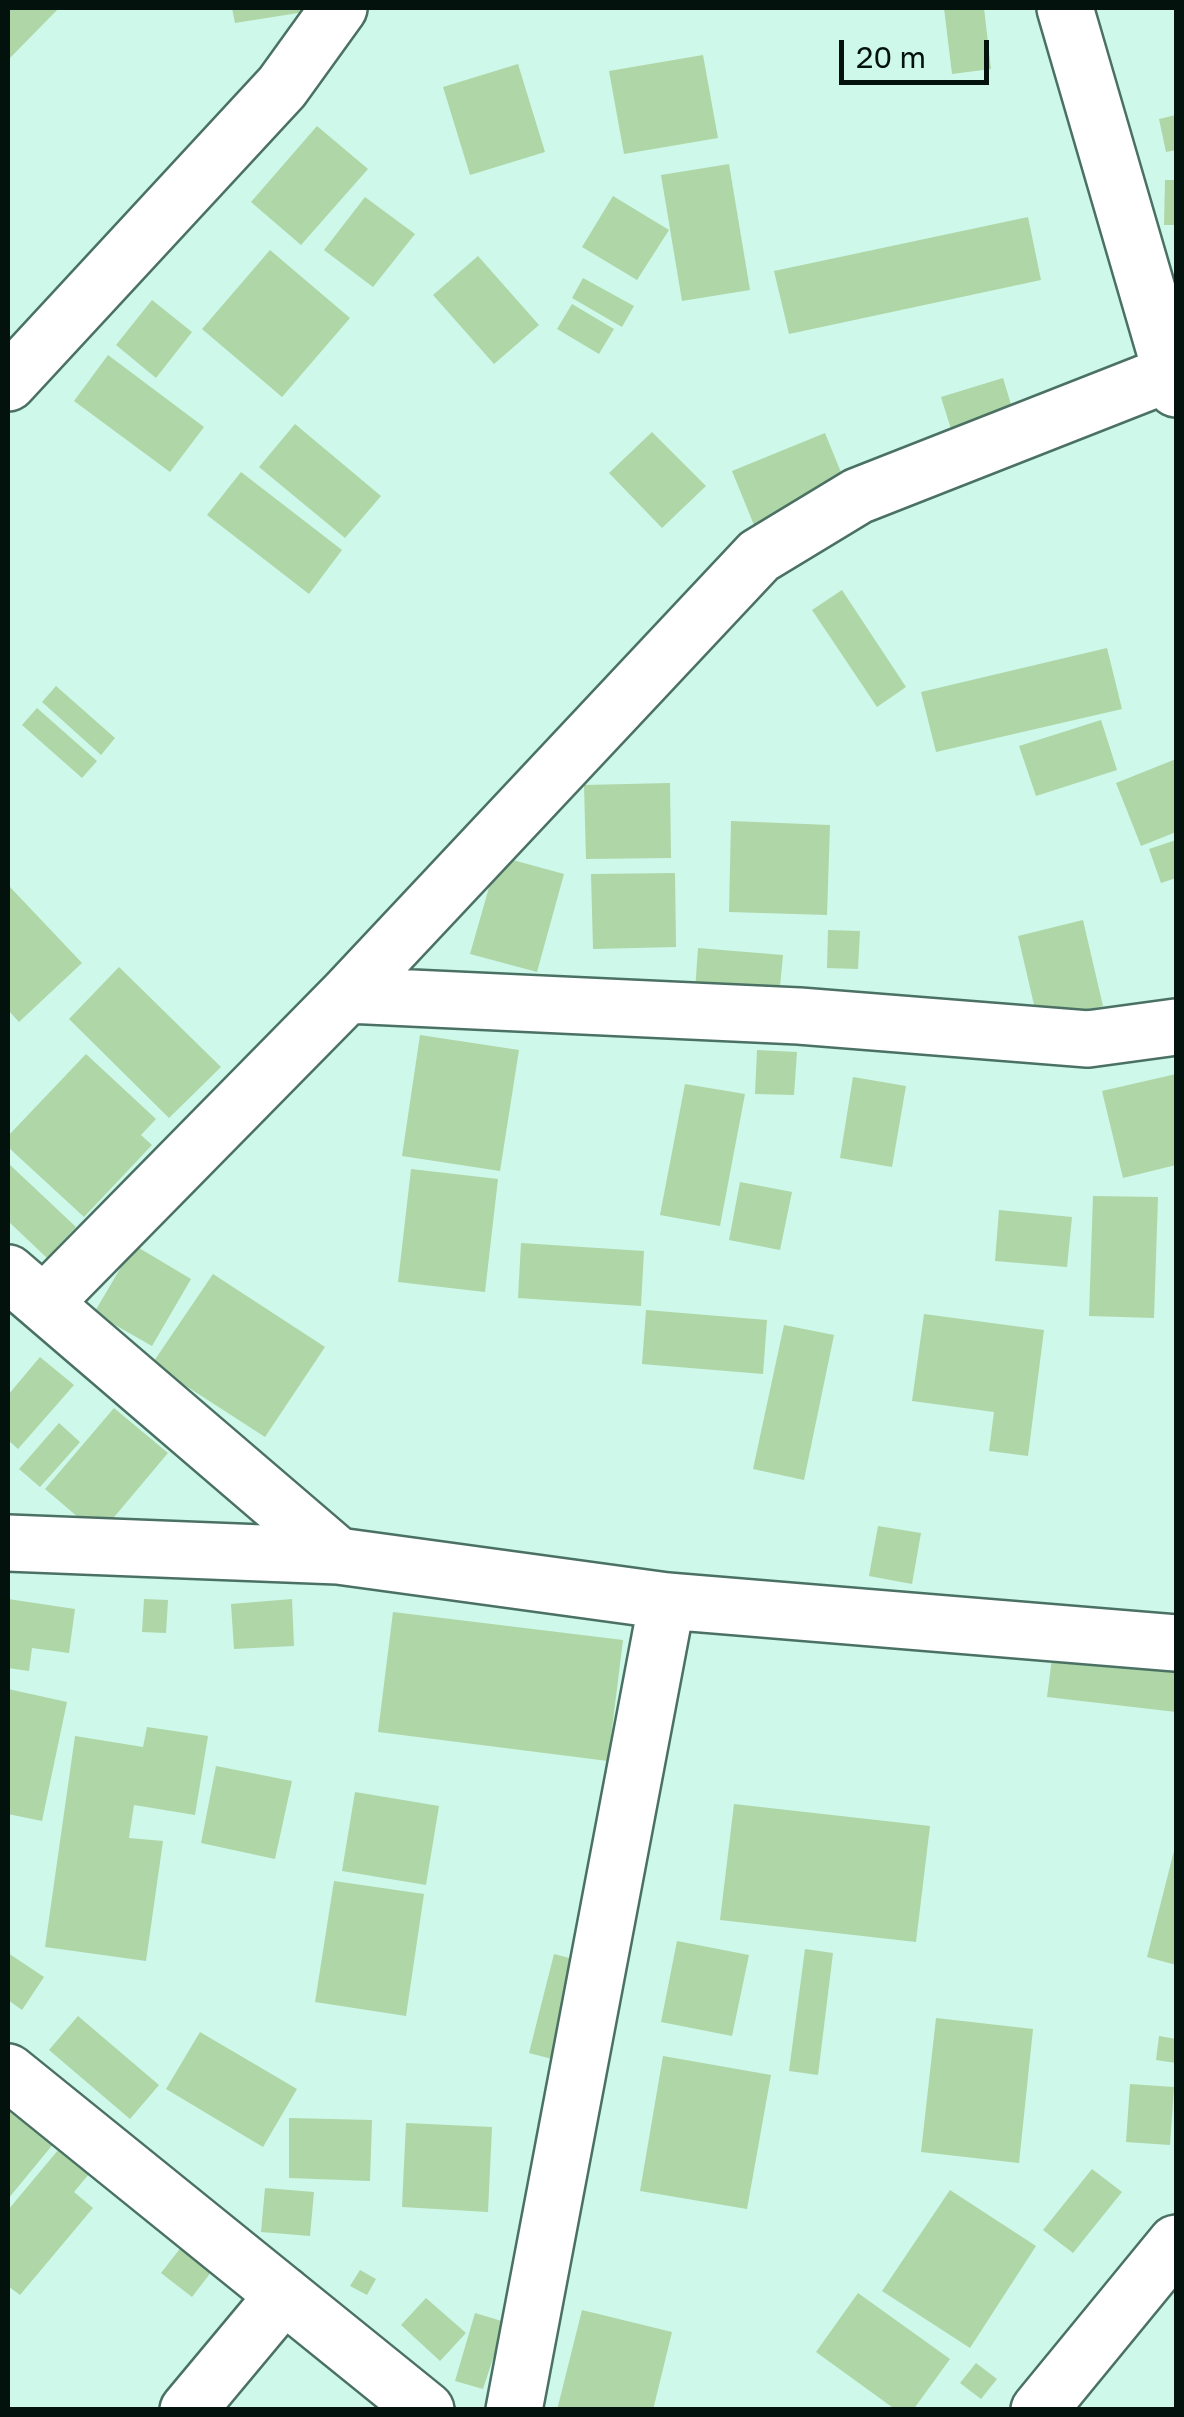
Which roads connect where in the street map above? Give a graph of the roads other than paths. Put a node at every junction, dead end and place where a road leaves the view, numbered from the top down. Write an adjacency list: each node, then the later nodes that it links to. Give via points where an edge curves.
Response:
1 (339, 8): 4 (street, via 282,87)
2 (1066, 8): 3 (street)
3 (1174, 381): 5 (street, via 858,496 759,556)
4 (8, 383)
5 (347, 995): 6 (street, via 798,1016 1088,1039); 7 (street)
6 (1176, 1027)
7 (26, 1287): 9 (street)
8 (8, 1543): 9 (street)
9 (338, 1556): 10 (street)
10 (667, 1601): 11 (street); 17 (street)
11 (1176, 1642)
12 (8, 2072): 14 (street)
13 (1176, 2243): 18 (street)
14 (284, 2296): 15 (street); 16 (street)
15 (188, 2410)
16 (426, 2410)
17 (514, 2410)
18 (1040, 2410)

